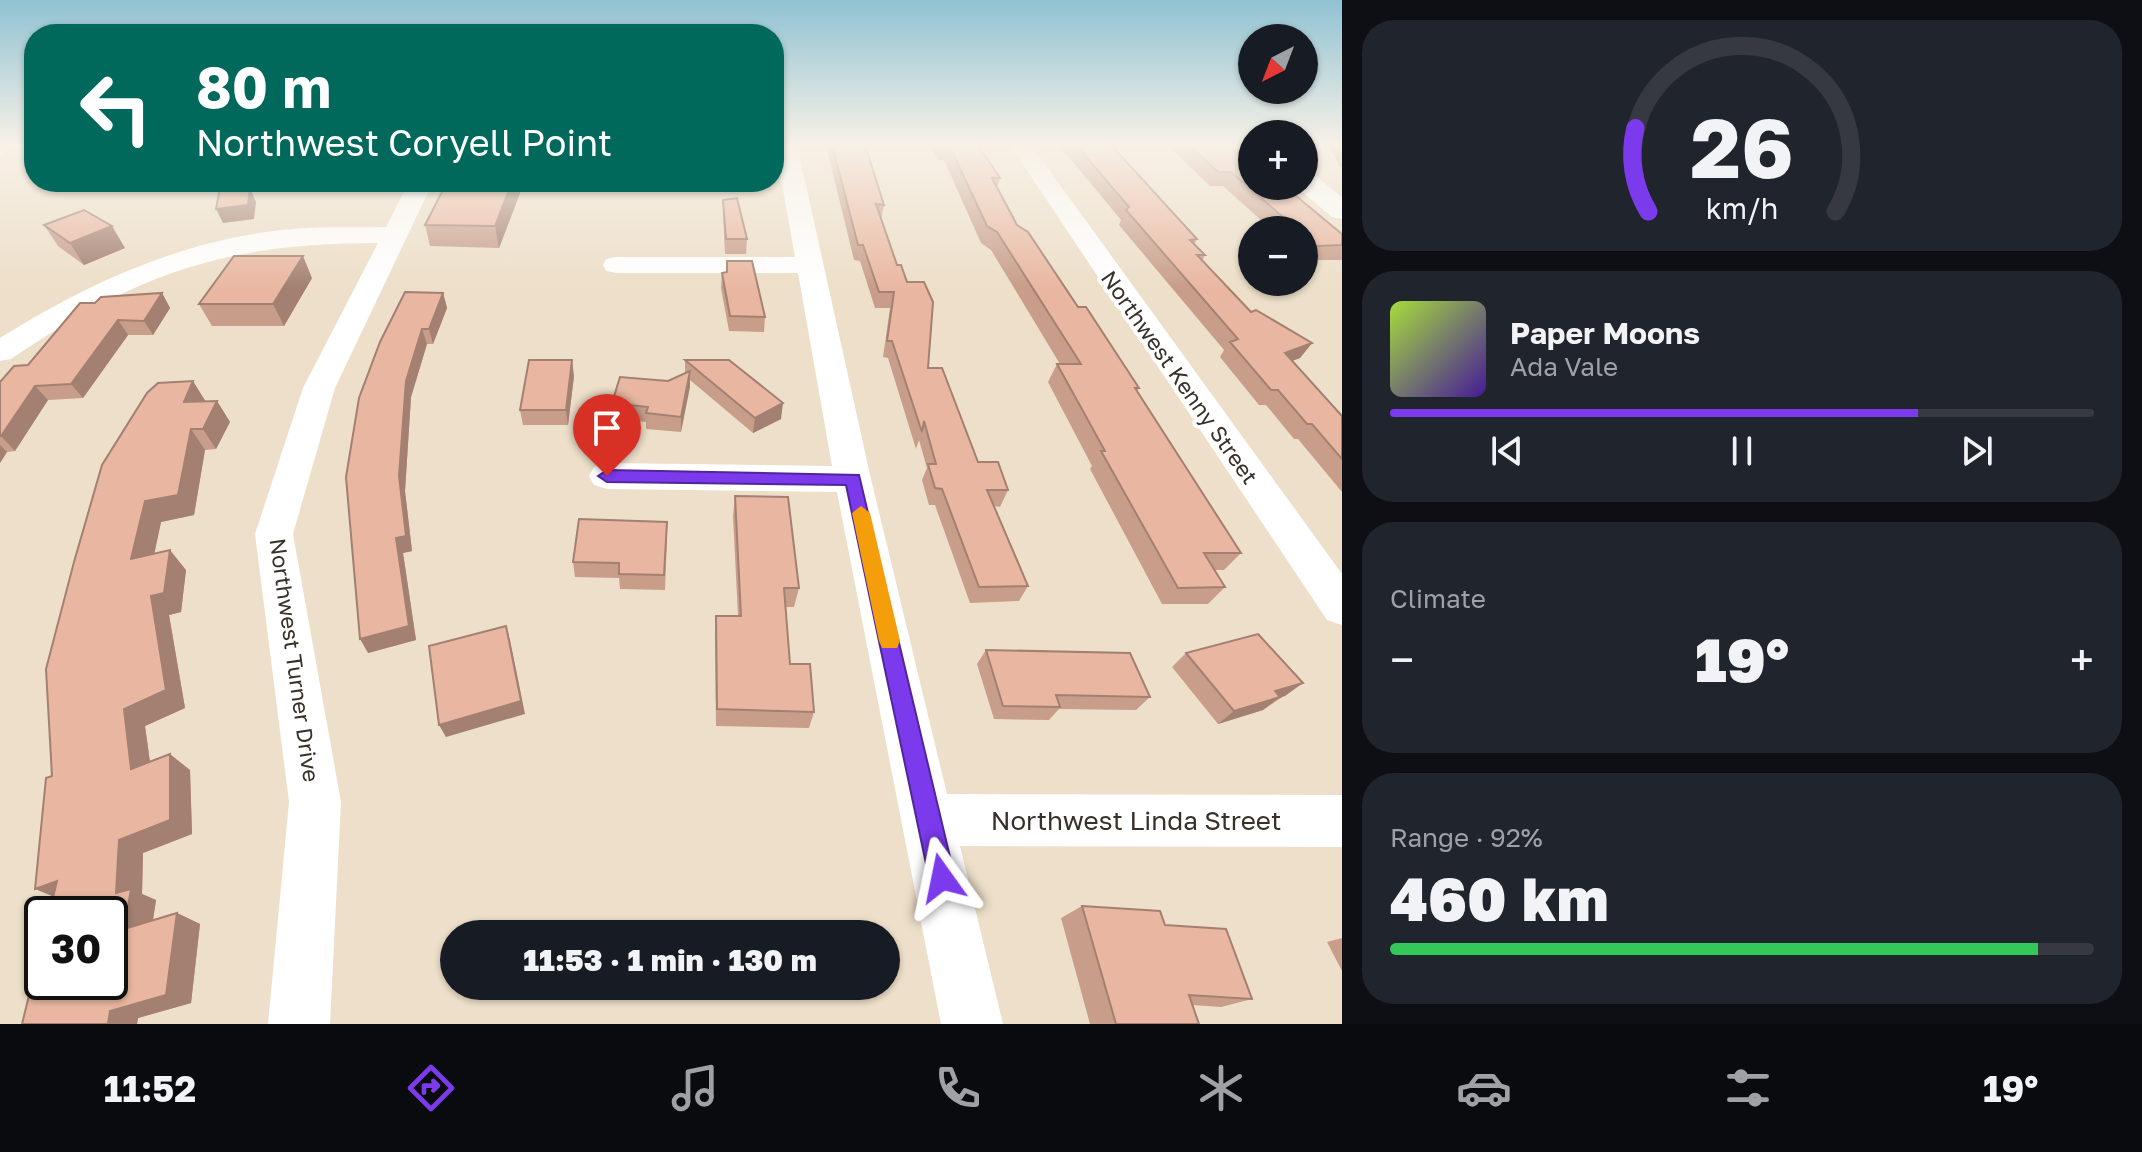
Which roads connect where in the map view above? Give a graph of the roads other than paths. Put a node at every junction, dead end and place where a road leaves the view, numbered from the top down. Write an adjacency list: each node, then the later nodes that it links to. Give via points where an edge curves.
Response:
1 (416, 193): 6 (street, Northwest Turner Drive)
2 (796, 193): 8 (street)
3 (1053, 193): 12 (street, Northwest Kenny Street)
4 (1320, 193): 5 (street)
5 (1342, 211)
6 (394, 235): 9 (street, via 272,239 204,252 134,276 60,311); 15 (street, Northwest Turner Drive, via 319,388 274,534 315,802)
7 (616, 265): 8 (street)
8 (812, 265): 11 (street)
9 (0, 352)
10 (607, 476): 11 (street)
11 (853, 479): 13 (street)
12 (1342, 607)
13 (930, 820): 14 (street, Northwest Linda Street); 16 (street)
14 (1342, 821)
15 (299, 1024)
16 (972, 1024)

